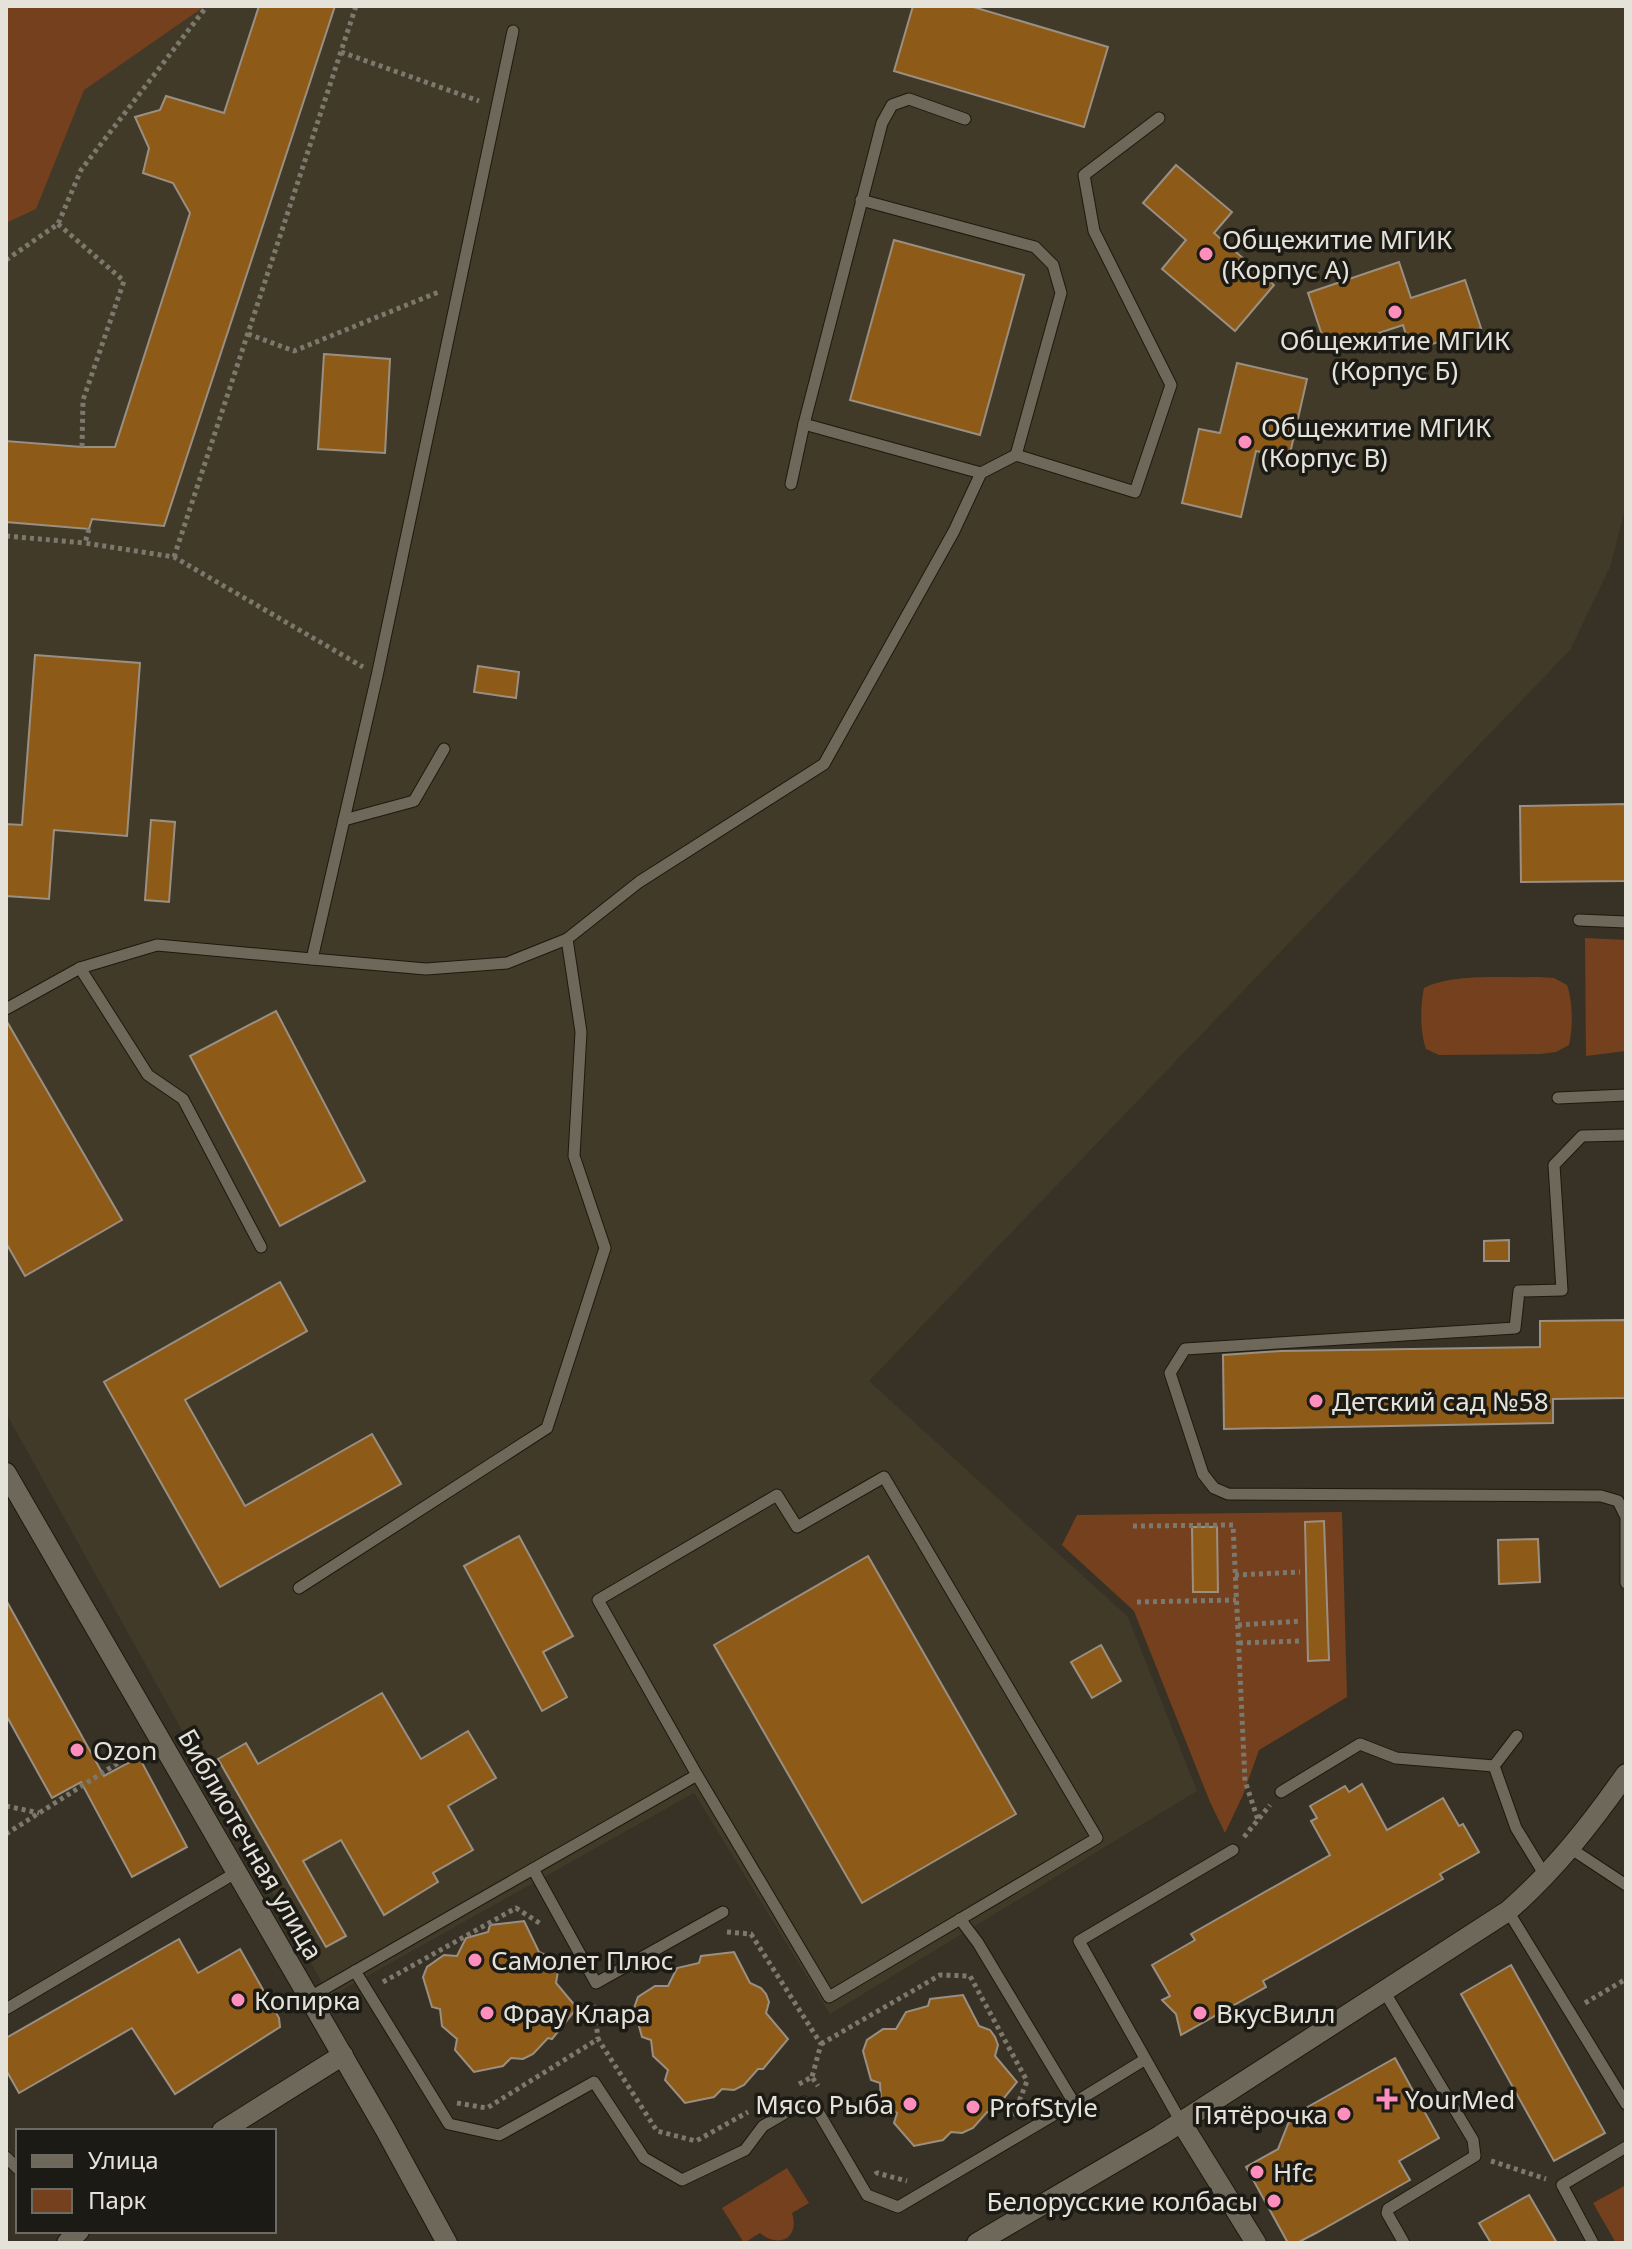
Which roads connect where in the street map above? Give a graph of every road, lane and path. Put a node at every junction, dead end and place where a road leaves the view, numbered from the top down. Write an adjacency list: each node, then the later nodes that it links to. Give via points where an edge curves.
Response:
1 (207, 6): 9 (path, via 81,170)
2 (356, 6): 4 (path)
3 (513, 31): 5 (lane)
4 (341, 52): 5 (path); 12 (path)
5 (497, 107): 11 (lane)
6 (1159, 118): 15 (lane, via 1084,175 1094,231 1171,385 1135,492)
7 (965, 119): 8 (lane, via 909,99 892,105)
8 (861, 200): 13 (lane); 15 (lane, via 1035,247 1053,265 1061,293)
9 (58, 224): 10 (path); 14 (path, via 124,281 83,400)
10 (6, 260)
11 (460, 283): 12 (path, via 294,351); 22 (lane)
12 (248, 334): 21 (path)
13 (804, 424): 16 (lane); 17 (lane)
14 (82, 447)
15 (1016, 455): 16 (lane)
16 (981, 473): 27 (lane, via 824,764 639,882)
17 (791, 484)
18 (89, 529): 20 (path)
19 (6, 536): 20 (path)
20 (85, 543): 21 (path)
21 (174, 557): 22 (path)
22 (377, 676): 24 (lane)
23 (444, 749): 24 (lane, via 414,801)
24 (344, 820): 28 (lane)
25 (1579, 920): 26 (lane)
26 (1626, 922)
27 (567, 939): 28 (lane, via 507,963 426,969); 40 (lane, via 581,1032 574,1156 605,1248 547,1428)
28 (312, 959): 29 (lane, via 157,945)
29 (80, 968): 30 (lane); 34 (lane, via 148,1075 183,1099)
30 (6, 1009)
31 (1626, 1095): 32 (lane)
32 (1558, 1098)
33 (1626, 1135): 39 (lane, via 1582,1136 1554,1165 1562,1290 1519,1291 1515,1328 1185,1349 1170,1373 1203,1474 1214,1488 1228,1494 1601,1496 1618,1501 1626,1517)
34 (261, 1247)
35 (6, 1473): 60 (street, Библиотечная улица)
36 (1133, 1526): 38 (path, via 1233,1525)
37 (1300, 1572): 38 (path)
38 (1235, 1575): 41 (path)
39 (1626, 1583)
40 (299, 1588)
41 (1236, 1600): 42 (path); 44 (path)
42 (1137, 1602)
43 (1300, 1621): 44 (path)
44 (1238, 1625): 46 (path)
45 (1300, 1641): 46 (path)
46 (1239, 1643): 55 (path, via 1245,1781)
47 (1517, 1736): 49 (lane)
48 (147, 1745): 54 (path)
49 (1494, 1766): 52 (lane, via 1396,1758 1360,1744); 61 (lane, via 1516,1828)
50 (1626, 1774): 57 (street)
51 (697, 1775): 59 (lane); 65 (lane, via 829,1997); 65 (lane, via 598,1600 777,1495 797,1527 884,1477 1097,1838)
52 (1281, 1792): 55 (path)
53 (6, 1806): 54 (path)
54 (40, 1813): 56 (path)
55 (1258, 1820): 58 (path)
56 (6, 1834)
57 (1570, 1848): 61 (street); 62 (lane)
58 (1233, 1850): 79 (lane, via 1079,1941)
59 (533, 1869): 64 (lane, via 596,1983); 68 (lane)
60 (237, 1872): 72 (street, Библиотечная улица); 74 (lane)
61 (1546, 1877): 63 (street)
62 (1626, 1885)
63 (1508, 1911): 70 (street); 75 (lane)
64 (723, 1912)
65 (960, 1919): 84 (lane)
66 (547, 1936): 71 (path, via 540,1923 516,1908 381,1983)
67 (716, 1938): 77 (path, via 730,1931 751,1934)
68 (355, 1971): 72 (lane); 84 (lane, via 449,2124 499,2135 594,2082 644,2158 682,2180 745,2150 763,2126 804,2102 816,2108 867,2195 898,2207)
69 (1626, 1979): 75 (path)
70 (1384, 1991): 87 (street); 91 (lane, via 1473,2140)
71 (384, 1994)
72 (310, 1997): 78 (street, Библиотечная улица)
73 (582, 1999): 76 (path, via 594,2005)
74 (6, 2009)
75 (1569, 2012): 85 (lane)
76 (598, 2039): 83 (path, via 487,2108); 86 (path, via 657,2131 696,2141)
77 (821, 2044): 80 (path); 88 (path, via 940,1975 970,1976 1027,2081 1014,2114)
78 (343, 2055): 89 (street); 95 (street, Библиотечная улица)
79 (1144, 2060): 84 (lane); 87 (lane)
80 (812, 2077): 81 (path); 82 (path)
81 (820, 2089)
82 (786, 2091)
83 (445, 2101)
84 (1074, 2103)
85 (1626, 2104)
86 (760, 2105)
87 (1181, 2122): 96 (street); 97 (street)
88 (1001, 2123)
89 (225, 2129)
90 (1626, 2147): 94 (lane)
91 (1475, 2156): 94 (path); 98 (lane, via 1388,2209)
92 (869, 2161): 93 (path, via 877,2173)
93 (910, 2182)
94 (1562, 2185): 99 (lane)
95 (447, 2243)
96 (977, 2243)
97 (1256, 2243)
98 (1404, 2243)
99 (1593, 2243)

